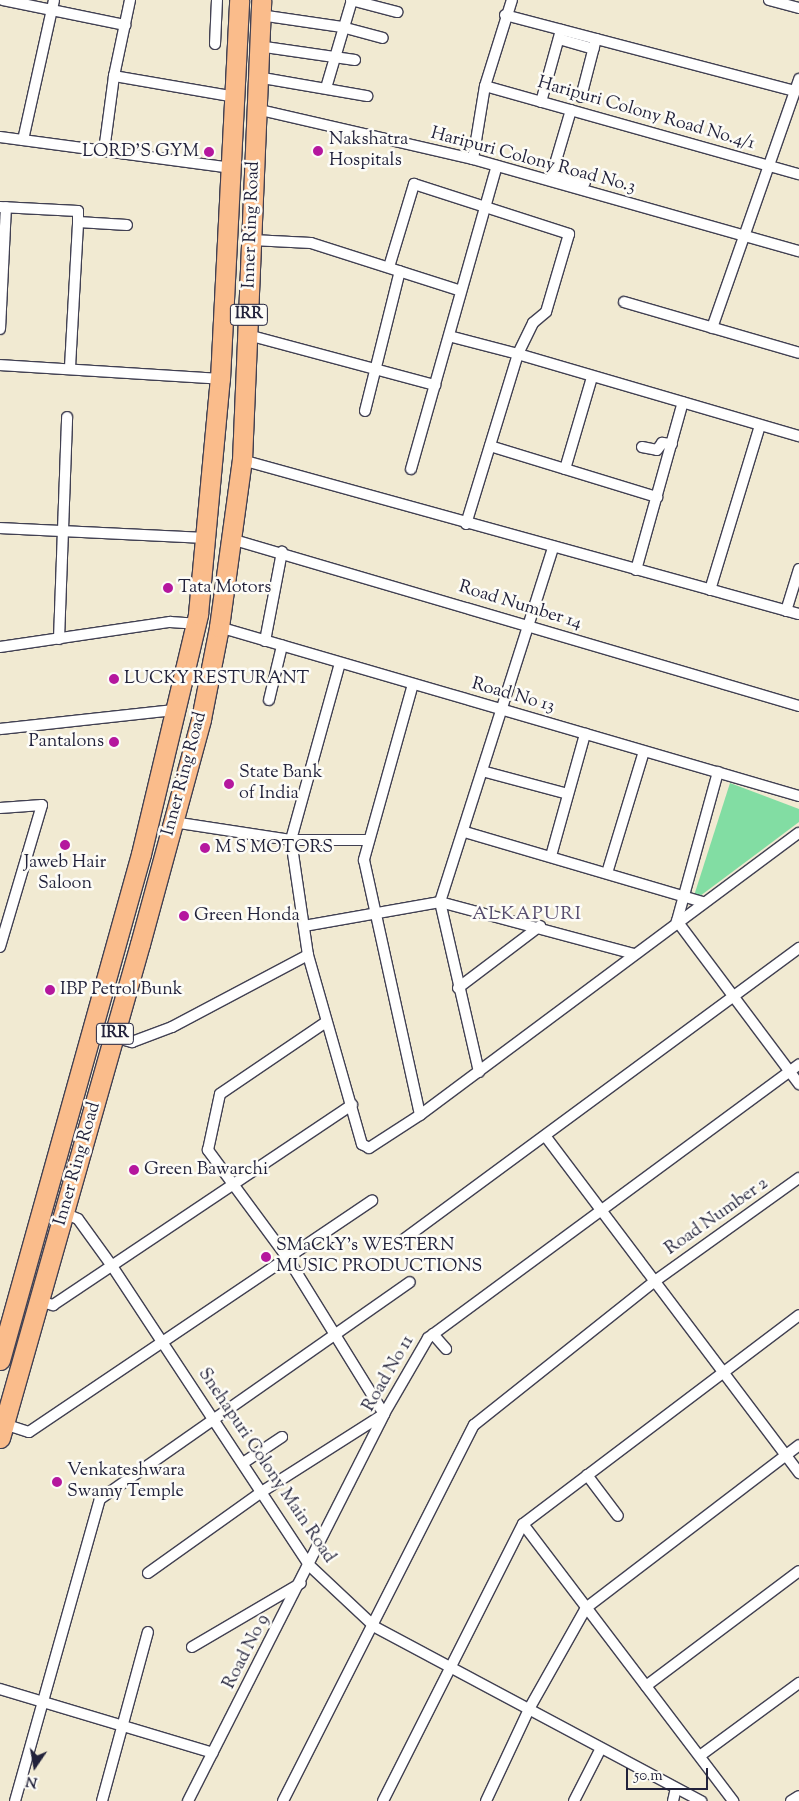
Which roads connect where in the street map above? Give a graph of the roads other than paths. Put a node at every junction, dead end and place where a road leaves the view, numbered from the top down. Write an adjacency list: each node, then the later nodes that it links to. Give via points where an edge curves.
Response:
1 (3, 0): 11 (street)
2 (54, 0): 11 (street)
3 (130, 0): 14 (street)
4 (217, 0): 18 (street)
5 (239, 0): 30 (highway, Inner Ring Road / IRR)
6 (352, 0): 12 (street); 15 (street)
7 (512, 0): 13 (street)
8 (769, 0): 10 (street)
9 (260, 7): 15 (street); 20 (highway, Inner Ring Road / IRR)
10 (799, 8)
11 (51, 12): 14 (street); 36 (street)
12 (397, 12)
13 (505, 15): 16 (street); 26 (street)
14 (125, 25): 23 (street)
15 (342, 26): 17 (street); 21 (street)
16 (560, 35): 19 (street); 32 (street)
17 (383, 38)
18 (215, 44)
19 (595, 44): 28 (street); 31 (street)
20 (258, 46): 21 (street); 24 (highway, Inner Ring Road / IRR)
21 (334, 56): 22 (street); 27 (street)
22 (355, 60)
23 (114, 76): 30 (street); 37 (street)
24 (257, 77): 27 (street); 33 (highway, Inner Ring Road / IRR)
25 (799, 79): 28 (street)
26 (485, 86): 32 (street, Haripuri Colony Road No.4/1); 38 (street)
27 (326, 88): 29 (street)
28 (795, 91): 39 (street)
29 (367, 96)
30 (235, 97): 41 (highway, Inner Ring Road / IRR)
31 (581, 97)
32 (542, 102): 34 (street, Haripuri Colony Road No.4/1)
33 (256, 109): 38 (street, Haripuri Colony Road No.3); 50 (highway, Inner Ring Road / IRR)
34 (571, 110): 39 (street, Haripuri Colony Road No.4/1); 43 (street)
35 (0, 137): 36 (street)
36 (23, 140): 37 (street)
37 (104, 151): 41 (street)
38 (474, 159): 40 (street, Haripuri Colony Road No.3)
39 (766, 165): 42 (street, Haripuri Colony Road No.4/1); 49 (street)
40 (497, 166): 43 (street, Haripuri Colony Road No.3); 45 (street)
41 (232, 168): 52 (highway, Inner Ring Road / IRR)
42 (799, 174)
43 (552, 178): 44 (street); 49 (street, Haripuri Colony Road No.3)
44 (585, 183)
45 (486, 204): 53 (street, via 414,184); 56 (street); 63 (street, via 569,234 546,312 534,323)
46 (3, 207): 47 (street, via 78,211); 59 (street)
47 (78, 222): 48 (street); 65 (street)
48 (127, 225)
49 (741, 235): 51 (street, Haripuri Colony Road No.3); 58 (street)
50 (252, 240): 53 (street, via 311,243); 55 (highway, Inner Ring Road / IRR)
51 (799, 252)
52 (227, 262): 55 (highway); 68 (highway, Inner Ring Road / IRR)
53 (389, 267): 54 (street)
54 (400, 271): 56 (street); 66 (street)
55 (250, 282): 60 (highway, Inner Ring Road / IRR)
56 (461, 291): 61 (street)
57 (624, 302): 58 (street)
58 (712, 328): 62 (street)
59 (0, 329)
60 (248, 335): 66 (street); 78 (highway, Inner Ring Road / IRR)
61 (449, 336): 63 (street); 69 (street)
62 (799, 353)
63 (518, 354): 67 (street); 76 (street)
64 (0, 365): 65 (street)
65 (70, 367): 68 (street)
66 (372, 367): 69 (street); 71 (street)
67 (592, 377): 70 (street); 80 (street)
68 (220, 378): 85 (highway, Inner Ring Road / IRR)
69 (435, 385): 79 (street)
70 (683, 402): 73 (street); 75 (street)
71 (365, 411)
72 (67, 418): 84 (street)
73 (760, 425): 74 (street); 91 (street)
74 (799, 436)
75 (672, 444): 77 (street, via 662,443 657,450); 81 (street)
76 (490, 446): 80 (street); 82 (street)
77 (642, 447)
78 (242, 460): 82 (street); 86 (highway, Inner Ring Road / IRR)
79 (411, 469)
80 (565, 469): 81 (street)
81 (657, 497): 89 (street)
82 (466, 524): 87 (street)
83 (0, 528): 84 (street)
84 (64, 531): 85 (street); 97 (street)
85 (206, 538): 94 (highway, Inner Ring Road / IRR)
86 (231, 539): 88 (street, Road Number 14); 96 (highway, Inner Ring Road / IRR)
87 (553, 547): 89 (street); 95 (street)
88 (282, 552): 95 (street, Road Number 14); 98 (street)
89 (636, 570): 91 (street)
90 (799, 570): 92 (street)
91 (710, 590): 92 (street)
92 (786, 611): 93 (street)
93 (799, 614)
94 (196, 624): 97 (street, via 170,622); 106 (highway, Inner Ring Road / IRR)
95 (526, 625): 104 (street, Road Number 14); 105 (street)
96 (219, 627): 98 (street, Road No 13); 115 (highway, Inner Ring Road / IRR, via 201,719)
97 (59, 639): 100 (street)
98 (265, 641): 99 (street, Road No 13)
99 (282, 646): 101 (street, Road No 13); 103 (street)
100 (0, 647)
101 (340, 663): 102 (street, Road No 13); 118 (street)
102 (413, 684): 105 (street, Road No 13); 119 (street)
103 (269, 700)
104 (799, 706)
105 (501, 709): 108 (street, Road No 13); 110 (street)
106 (176, 710): 107 (street); 160 (highway, Inner Ring Road / IRR, via 141,854)
107 (0, 729)
108 (585, 734): 109 (street, Road No 13); 112 (street)
109 (644, 751): 111 (street, Road No 13); 121 (street)
110 (482, 771): 112 (street); 116 (street)
111 (718, 772): 113 (street, Road No 13); 122 (street)
112 (568, 794): 120 (street)
113 (799, 796)
114 (0, 808): 129 (street, via 42,804)
115 (173, 822): 118 (street); 136 (highway, Inner Ring Road / IRR)
116 (466, 832): 120 (street); 123 (street)
117 (799, 832): 124 (street)
118 (291, 840): 119 (street); 127 (street)
119 (366, 840): 125 (street, via 364,877)
120 (551, 856): 121 (street)
121 (607, 873): 122 (street)
122 (682, 896): 124 (street); 126 (street)
123 (440, 902): 125 (street); 128 (street); 133 (street)
124 (703, 902): 126 (street)
125 (374, 911): 127 (street); 142 (street)
126 (677, 921): 131 (street); 134 (street)
127 (304, 926): 132 (street)
128 (540, 926): 131 (street); 133 (street)
129 (0, 946)
130 (799, 948): 134 (street)
131 (634, 954): 139 (street)
132 (308, 955): 135 (street); 136 (street, via 172,1027 132,1042)
133 (458, 988): 139 (street)
134 (734, 997): 138 (street); 143 (street)
135 (326, 1022): 141 (street); 145 (street, via 220,1094 208,1150)
136 (114, 1037): 148 (highway, Inner Ring Road / IRR)
137 (799, 1064): 138 (street, Road No 11)
138 (790, 1071): 140 (street); 147 (street, Road No 11)
139 (479, 1072): 142 (street)
140 (799, 1084)
141 (352, 1105): 142 (street, via 362,1144 368,1148); 145 (street)
142 (420, 1115)
143 (546, 1137): 147 (street); 149 (street)
144 (799, 1178): 152 (street, Road Number 2)
145 (235, 1183): 150 (street); 151 (street)
146 (372, 1201): 150 (street)
147 (600, 1209): 152 (street); 157 (street, Road No 11)
148 (64, 1213): 151 (street, Snehapuri Colony Main Road, via 78,1219); 154 (highway, Inner Ring Road / IRR)
149 (396, 1245)
150 (288, 1260): 156 (street); 158 (street)
151 (112, 1266): 154 (street, via 53,1305); 158 (street, Snehapuri Colony Main Road)
152 (654, 1281): 161 (street); 179 (street, Road Number 2, via 474,1426)
153 (410, 1282): 156 (street)
154 (38, 1301): 164 (highway, Inner Ring Road / IRR)
155 (799, 1314): 161 (street)
156 (334, 1334): 162 (street); 163 (street)
157 (433, 1334): 159 (street); 162 (street, Road No 11)
158 (163, 1342): 163 (street, Snehapuri Colony Main Road); 164 (street, via 29,1432)
159 (446, 1349)
160 (0, 1360)
161 (725, 1370): 167 (street); 170 (street)
162 (384, 1414): 171 (street); 174 (street, Road No 11)
163 (211, 1419): 168 (street, Snehapuri Colony Main Road); 186 (street, via 100,1499)
164 (2, 1431)
165 (282, 1437): 168 (street)
166 (799, 1445): 167 (street)
167 (785, 1455): 169 (street); 178 (street)
168 (243, 1463): 171 (street, Snehapuri Colony Main Road)
169 (799, 1473)
170 (587, 1475): 172 (street); 173 (street)
171 (263, 1491): 174 (street, Snehapuri Colony Main Road); 176 (street)
172 (618, 1516)
173 (523, 1524): 178 (street); 182 (street)
174 (310, 1566): 177 (street, Road No 9); 179 (street, Snehapuri Colony Main Road)
175 (799, 1571): 184 (street)
176 (148, 1574)
177 (301, 1582): 181 (street); 190 (street, Road No 9)
178 (586, 1608): 184 (street); 187 (street)
179 (375, 1627): 182 (street, Snehapuri Colony Main Road); 197 (street, Road Number 2)
180 (148, 1632): 188 (street)
181 (192, 1647)
182 (453, 1668): 187 (street, Snehapuri Colony Main Road); 198 (street)
183 (799, 1683): 191 (street)
184 (646, 1686): 191 (street)
185 (0, 1689): 186 (street)
186 (43, 1704): 188 (street); 195 (street)
187 (529, 1709): 189 (street, Snehapuri Colony Main Road); 199 (street)
188 (123, 1728): 190 (street); 194 (street)
189 (601, 1748): 192 (street, Snehapuri Colony Main Road); 200 (street)
190 (213, 1753): 196 (street, Road No 9)
191 (701, 1754): 203 (street)
192 (676, 1788): 201 (street); 202 (street, Snehapuri Colony Main Road)
193 (799, 1796): 204 (street)
194 (105, 1800)
195 (15, 1801)
196 (188, 1801)
197 (283, 1801)
198 (383, 1801)
199 (486, 1801)
200 (574, 1801)
201 (673, 1801)
202 (701, 1801)
203 (733, 1801)
204 (791, 1801)

